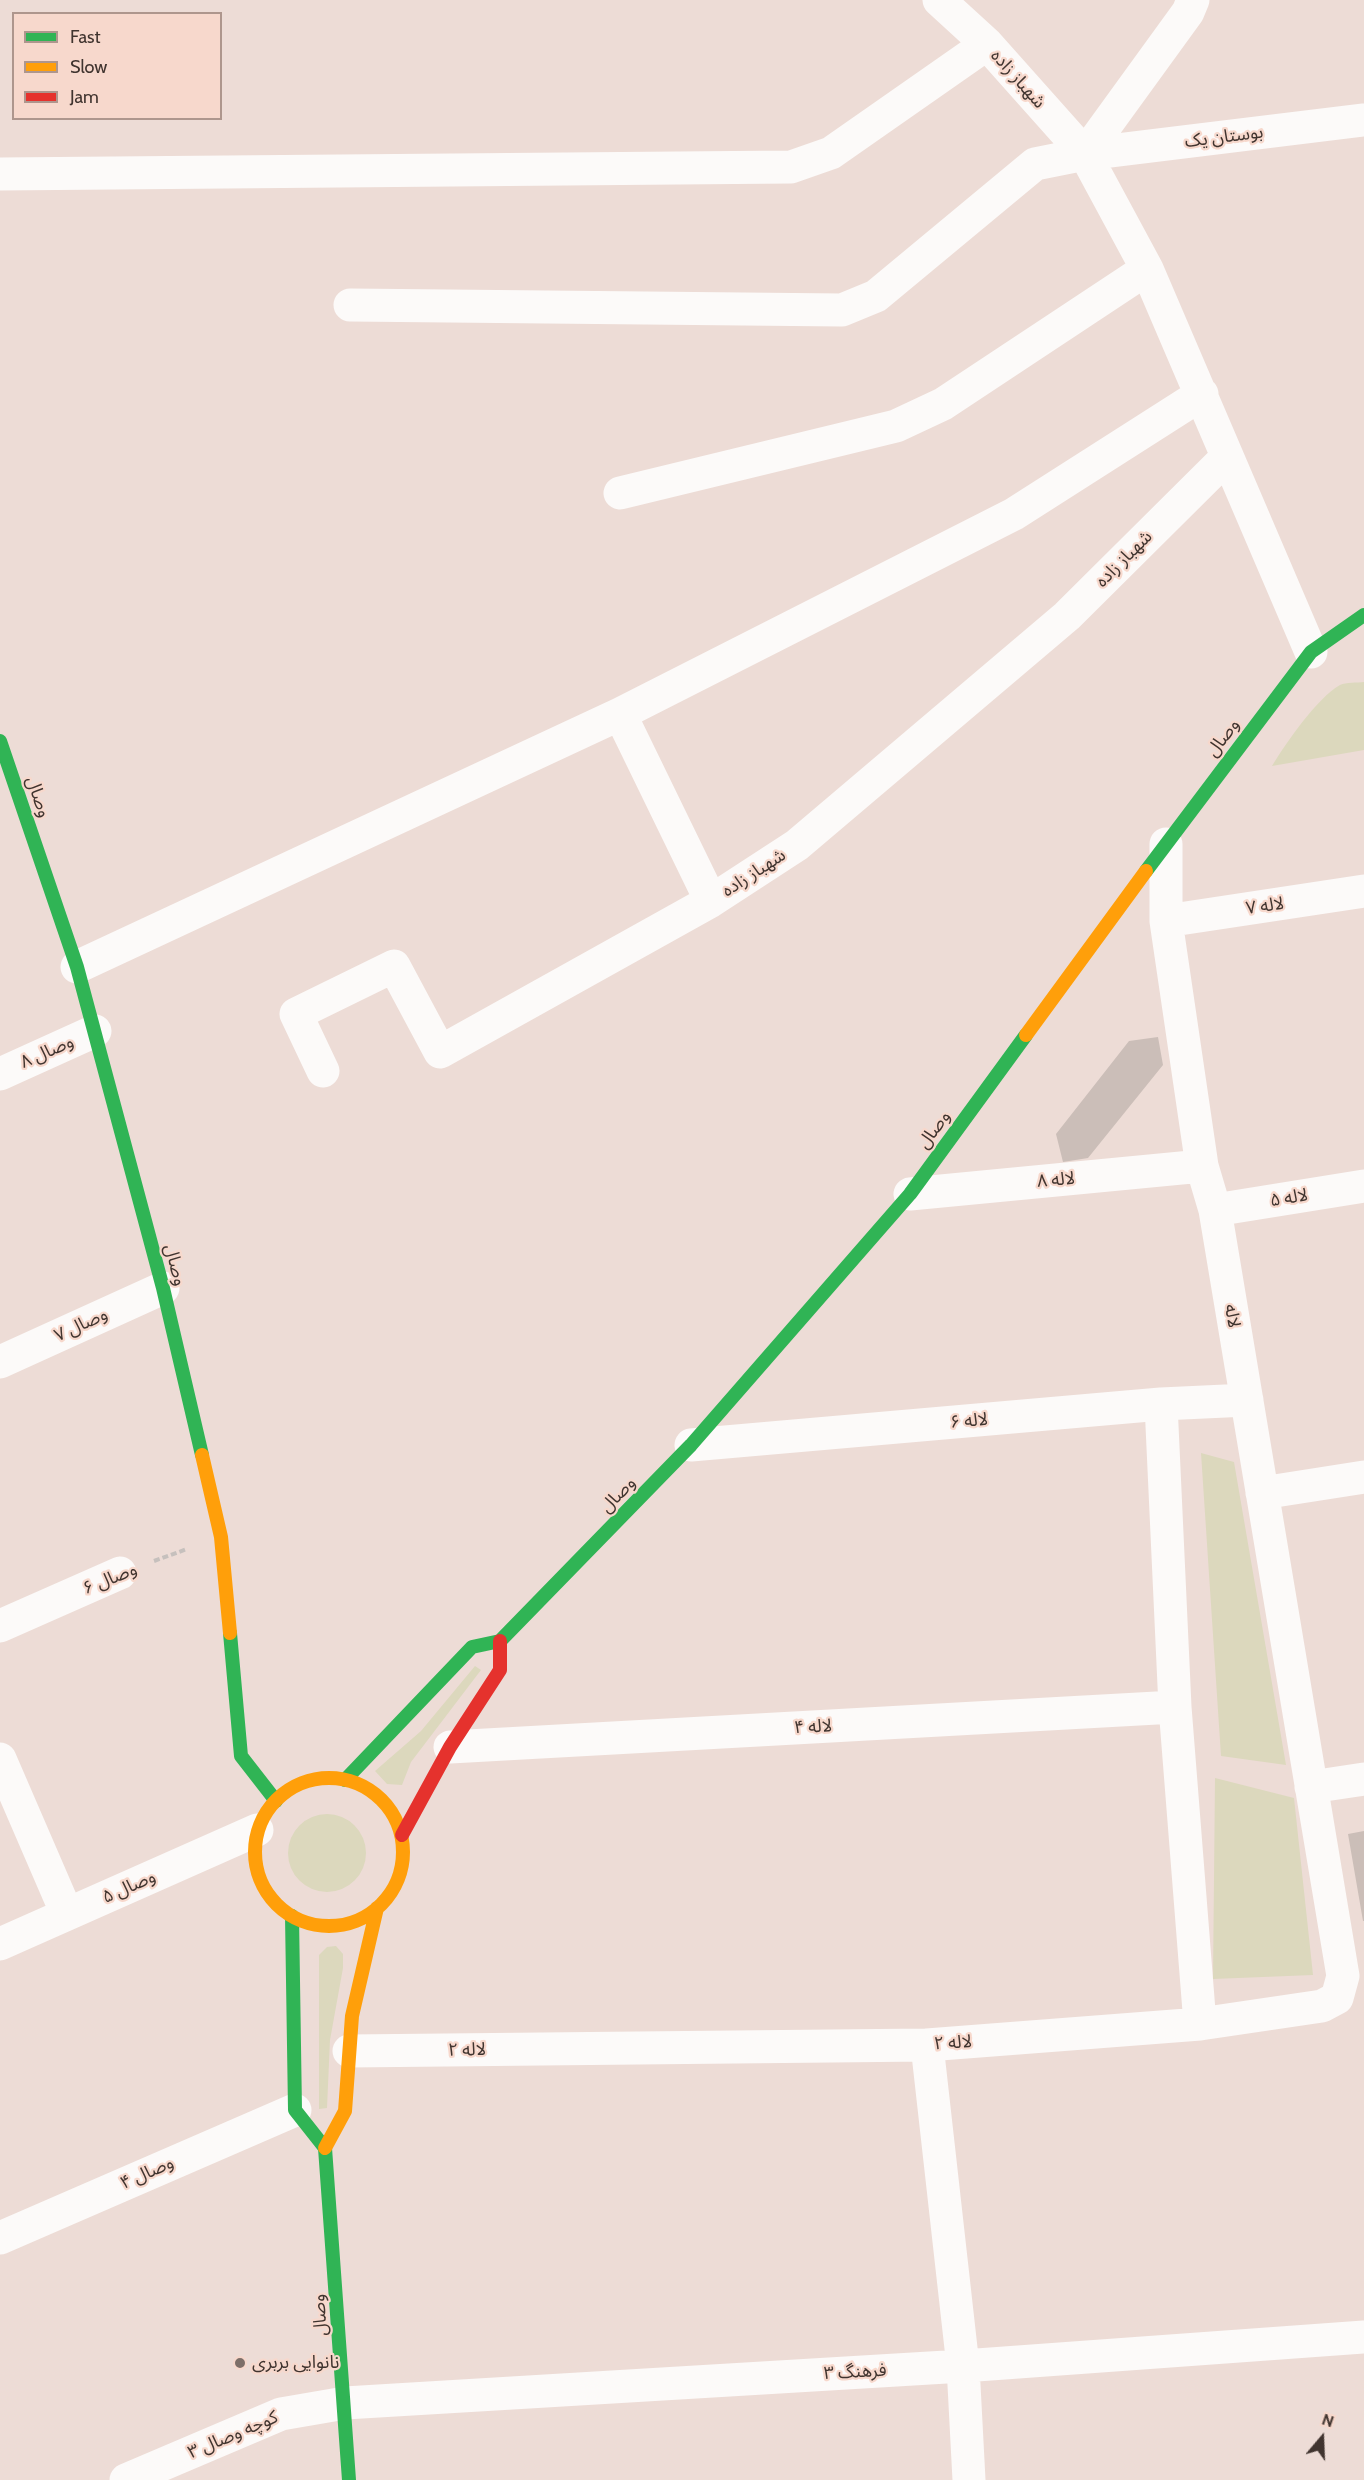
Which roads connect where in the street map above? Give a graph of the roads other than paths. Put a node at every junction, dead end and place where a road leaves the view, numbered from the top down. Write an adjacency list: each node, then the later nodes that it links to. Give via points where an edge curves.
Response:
1 (939, 0): 3 (street, شهباز زاده)
2 (1193, 0): 5 (street, via 1182,21)
3 (987, 44): 5 (street, شهباز زاده); 6 (street, via 831,153 791,167)
4 (1364, 120): 5 (street, بوستان یک)
5 (1085, 154): 7 (street, شهباز زاده); 8 (street, بوستان یک, via 1035,164 876,296 842,310)
6 (0, 174)
7 (1147, 269): 9 (street, شهباز زاده); 11 (street, via 944,404 896,426)
8 (350, 305)
9 (1202, 394): 10 (street, شهباز زاده); 14 (street, via 1014,514)
10 (1227, 457): 13 (street, شهباز زاده); 18 (street, شهباز زاده, via 1067,616 797,845)
11 (620, 493)
12 (1364, 615): 13 (street, وصال)
13 (1311, 652): 16 (street, وصال)
14 (620, 714): 18 (street); 20 (street)
15 (0, 741): 20 (street, وصال)
16 (1166, 844): 19 (street, لاله); 26 (street, وصال)
17 (1364, 891): 19 (street, لاله ۷)
18 (711, 901): 22 (street, شهباز زاده, via 440,1052 394,966 296,1014)
19 (1166, 921): 24 (street, لاله)
20 (77, 967): 21 (street, وصال)
21 (95, 1031): 23 (street, وصال ۸); 28 (street, وصال)
22 (324, 1071)
23 (0, 1074)
24 (1202, 1166): 26 (street, لاله ۸); 27 (street, لاله)
25 (1364, 1186): 27 (street, لاله ۵)
26 (910, 1194): 32 (street, وصال)
27 (1215, 1210): 30 (street, لاله)
28 (163, 1288): 29 (street, وصال ۷); 44 (street, وصال, via 221,1537 241,1756)
29 (0, 1362)
30 (1246, 1400): 31 (street, لاله ۶); 34 (street, لاله)
31 (1161, 1404): 32 (street, لاله ۶); 38 (street)
32 (691, 1445): 37 (street, وصال)
33 (1364, 1477): 34 (street)
34 (1262, 1493): 43 (street, لاله)
35 (120, 1573): 36 (street, وصال ۶)
36 (0, 1626)
37 (500, 1641): 39 (street, via 500,1670); 42 (street, via 472,1647)
38 (1175, 1707): 39 (street, لاله ۴); 51 (street)
39 (450, 1747): 46 (street)
40 (0, 1759): 48 (street)
41 (1364, 1779): 43 (street)
42 (345, 1780): 44 (street, via 308,1780); 46 (street, via 377,1795 393,1813)
43 (1311, 1787): 51 (street, لاله ۲, via 1343,1976 1337,1998 1322,2006)
44 (276, 1801): 45 (street)
45 (257, 1830): 48 (street, وصال ۵); 49 (street, via 254,1854 259,1879 272,1901)
46 (402, 1835): 47 (street, via 404,1860 397,1883)
47 (377, 1908): 49 (street, via 340,1926 315,1925); 53 (street, via 352,2016)
48 (67, 1914): 50 (street, وصال ۵)
49 (292, 1916): 54 (street)
50 (0, 1944)
51 (1200, 2024): 52 (street, لاله ۲)
52 (927, 2045): 53 (street, لاله ۲); 58 (street)
53 (349, 2051): 55 (street, via 345,2110)
54 (295, 2110): 55 (street); 56 (street, وصال ۴)
55 (325, 2148): 59 (street, وصال)
56 (0, 2238)
57 (1364, 2337): 58 (street, فرهنگ ۳)
58 (963, 2366): 59 (street, فرهنگ ۳); 62 (street)
59 (345, 2403): 60 (street, کوچه وصال ۳, via 281,2414); 61 (street, وصال)
60 (126, 2480)
61 (349, 2480)
62 (969, 2480)

